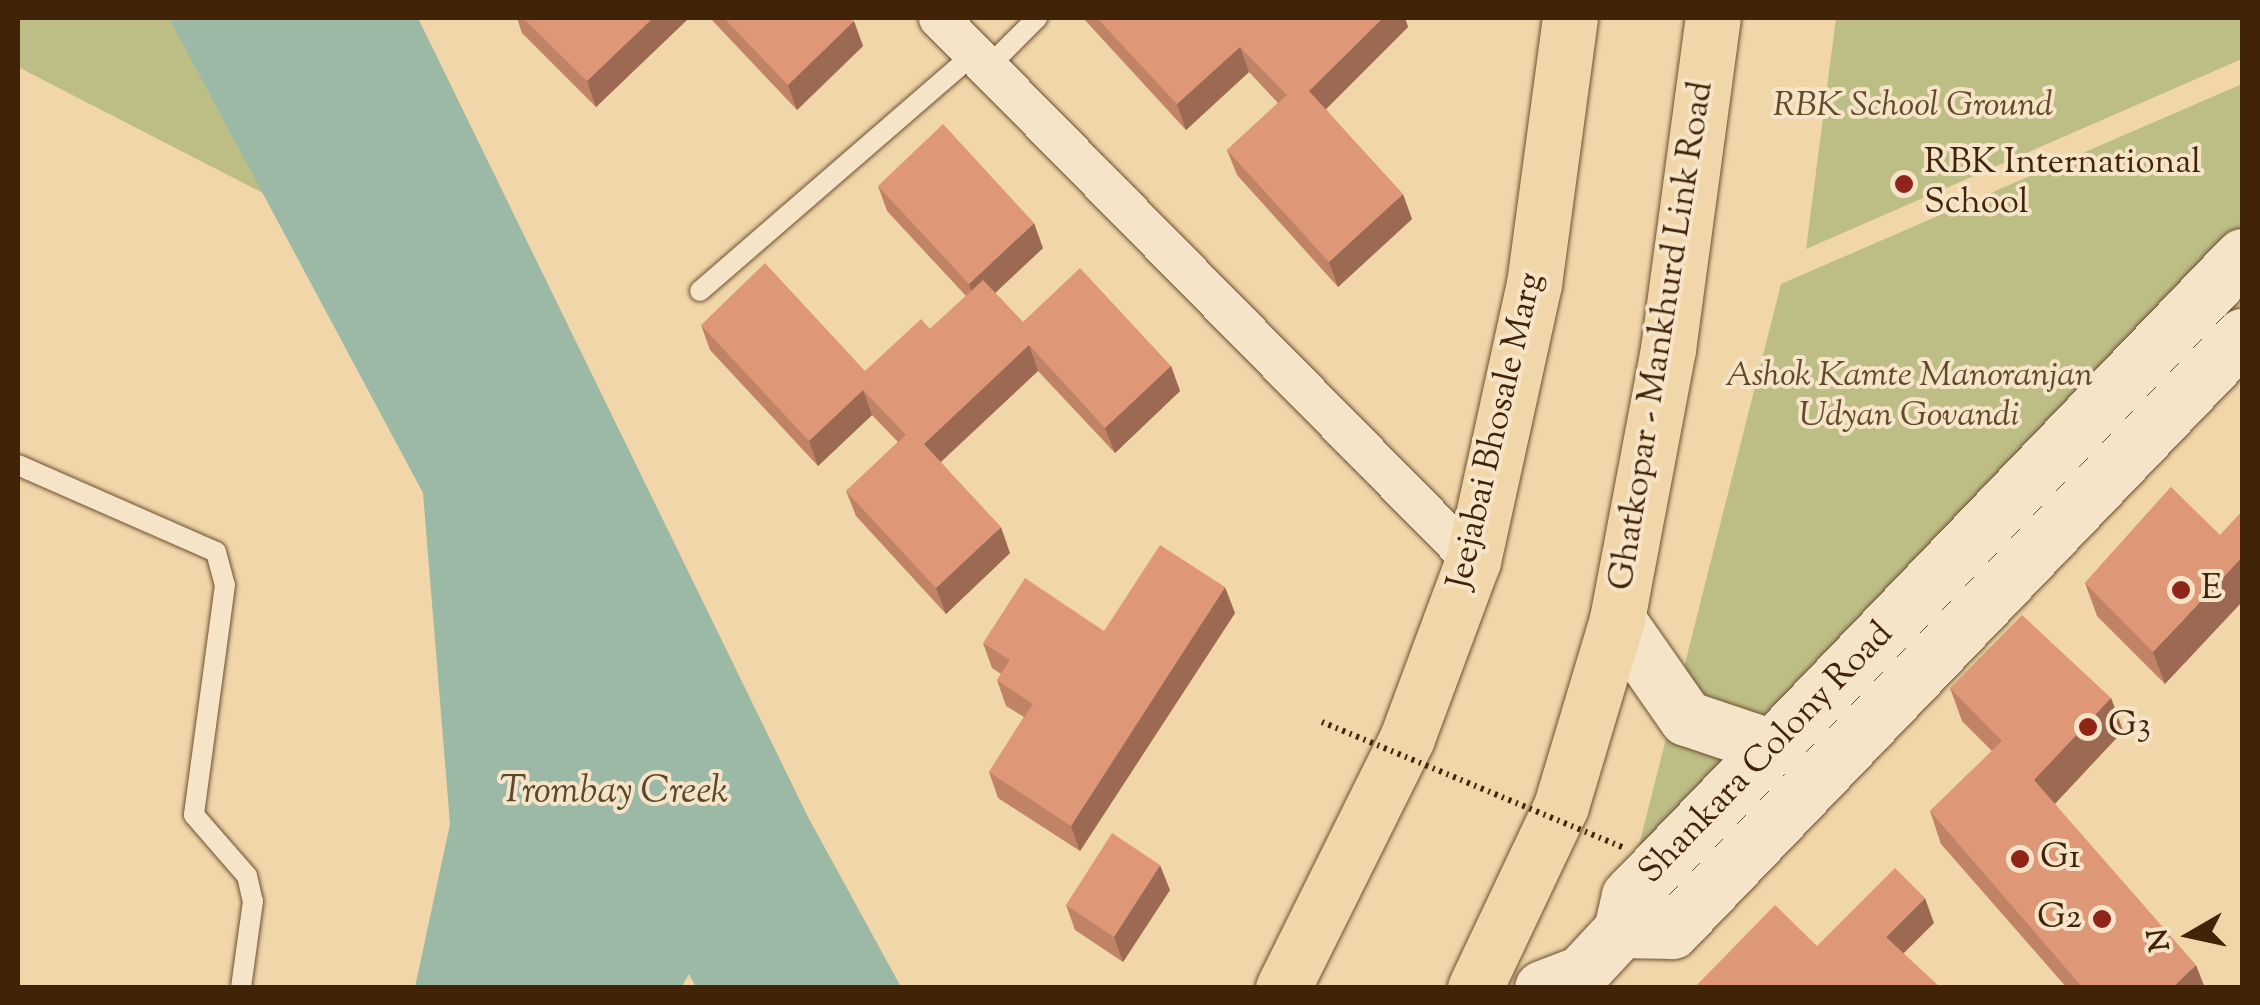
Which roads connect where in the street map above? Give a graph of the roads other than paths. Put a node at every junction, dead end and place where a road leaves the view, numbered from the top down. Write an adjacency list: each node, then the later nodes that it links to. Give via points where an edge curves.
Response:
1 (939, 18): 5 (street)
2 (1037, 18): 5 (lane)
3 (1570, 18): 10 (highway, Jeejabai Bhosale Marg, via 1534,284)
4 (1713, 18): 11 (highway, Ghatkopar - Mankhurd Link Road, via 1668,349)
5 (981, 61): 7 (lane); 10 (street)
6 (2242, 256): 12 (main road, Shankara Colony Road)
7 (700, 291)
8 (2242, 336): 13 (main road, Shankara Colony Road, via 1672,930)
9 (18, 464): 15 (lane, via 216,552 225,585 194,814 247,876 252,901)
10 (1473, 561): 16 (highway, Jeejabai Bhosale Marg, via 1407,738)
11 (1617, 619): 12 (main road, via 1686,718); 17 (highway, Ghatkopar - Mankhurd Link Road, via 1561,806)
12 (1775, 748): 13 (main road, Shankara Colony Road, via 1629,896)
13 (1621, 930): 14 (main road)
14 (1574, 983)
15 (241, 988)
16 (1283, 988)
17 (1474, 988)

